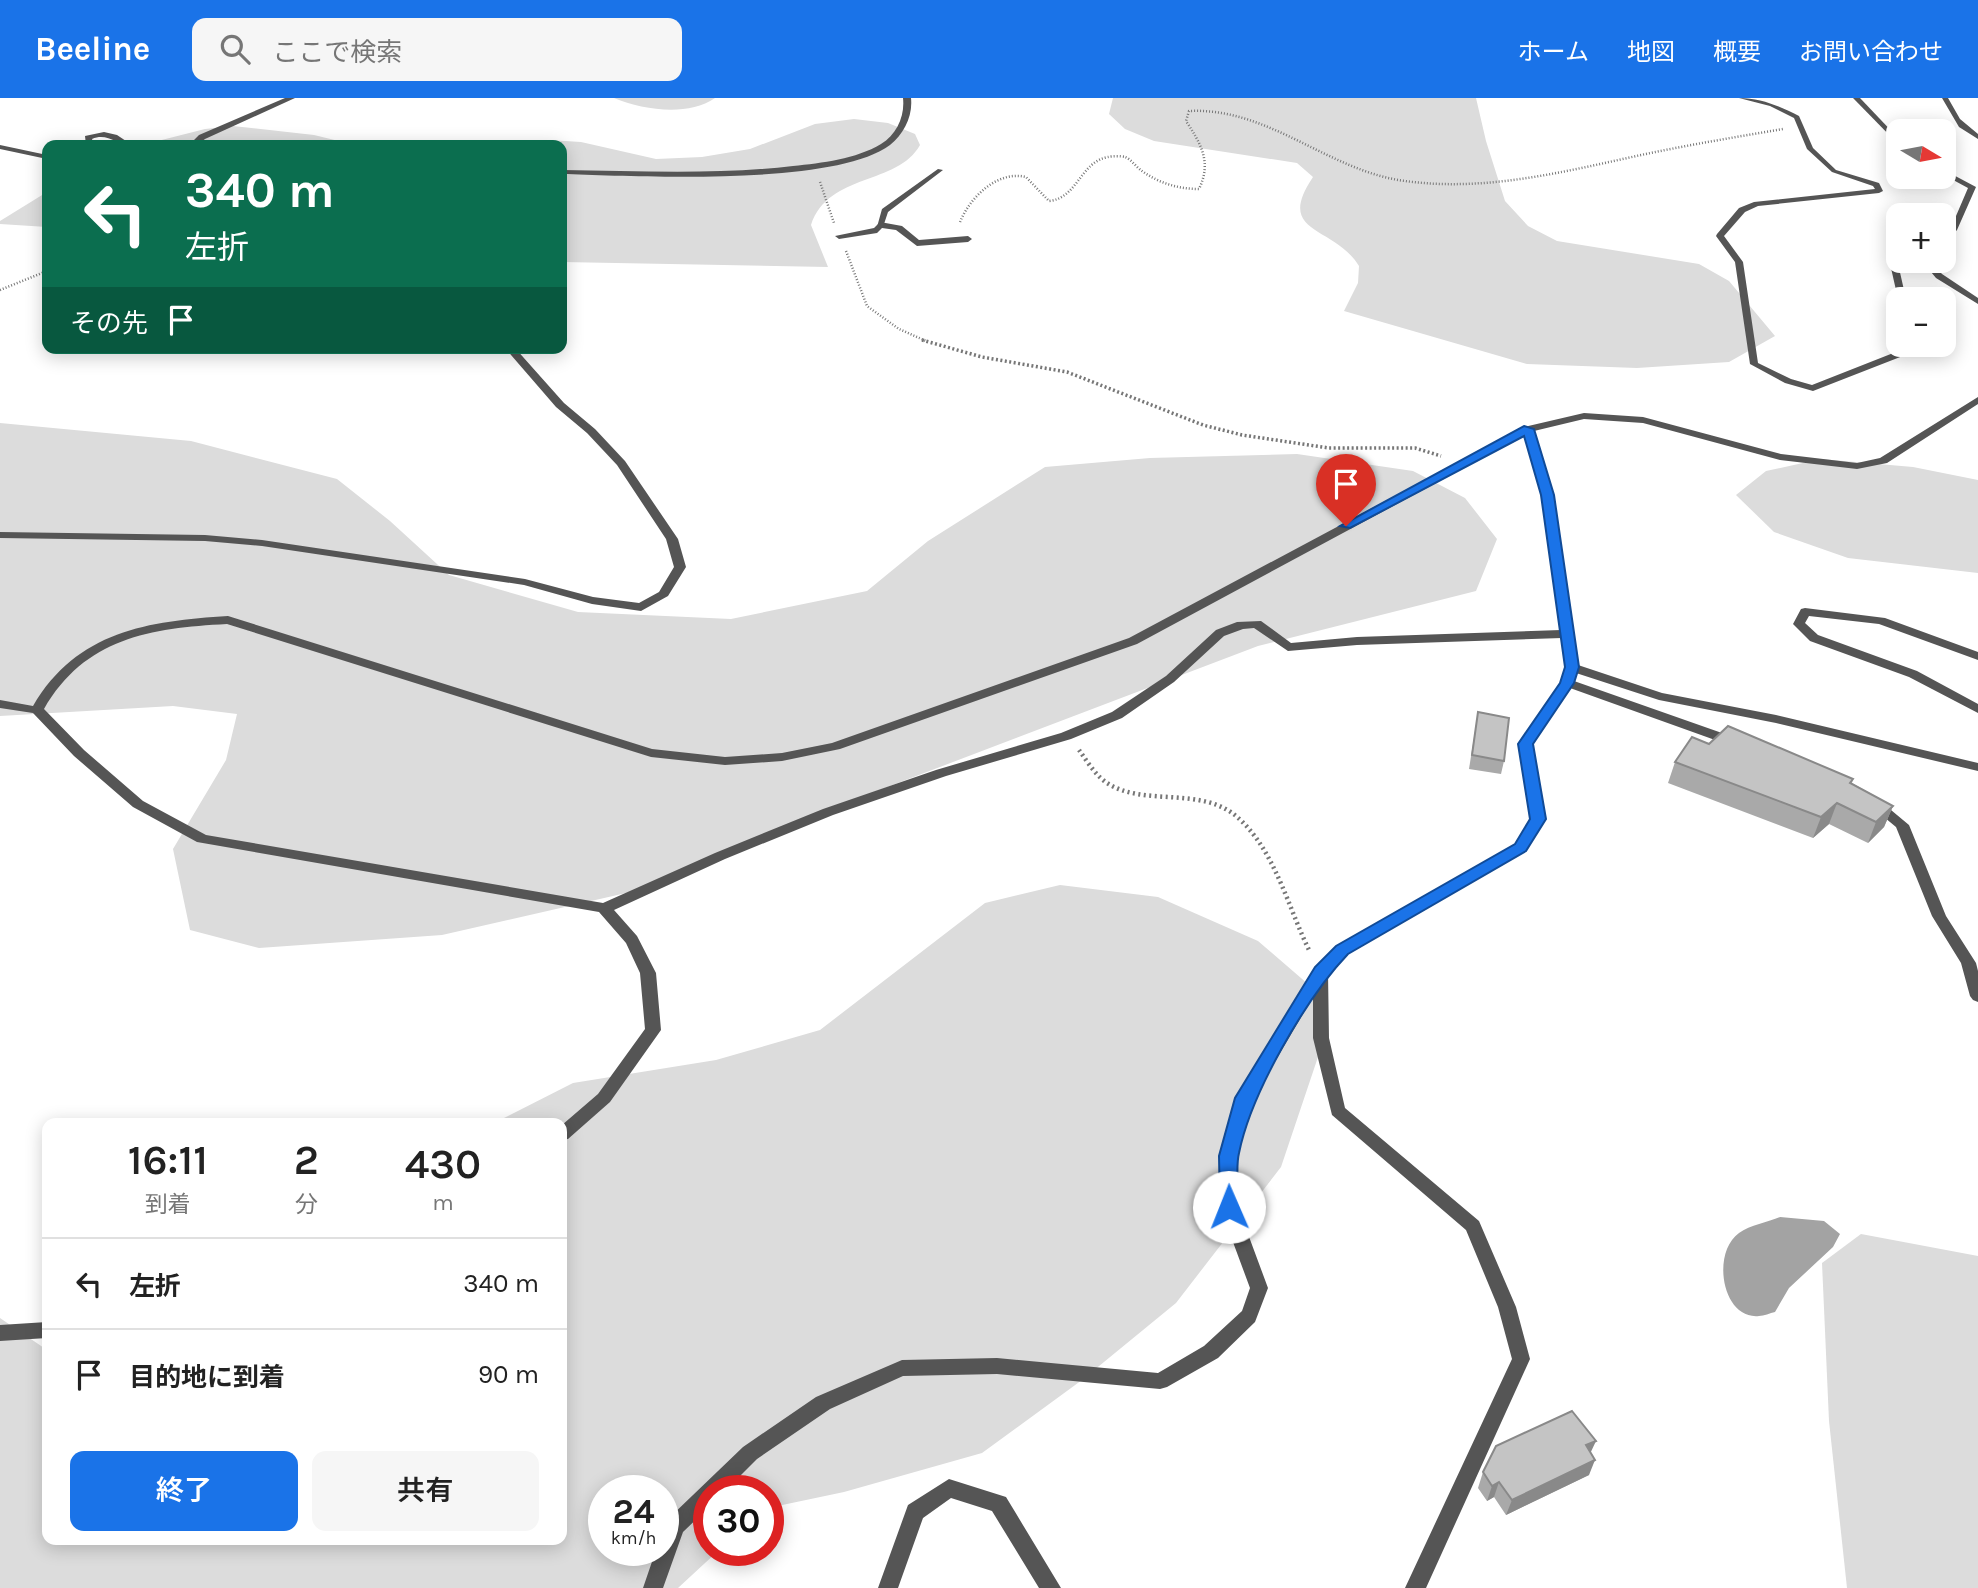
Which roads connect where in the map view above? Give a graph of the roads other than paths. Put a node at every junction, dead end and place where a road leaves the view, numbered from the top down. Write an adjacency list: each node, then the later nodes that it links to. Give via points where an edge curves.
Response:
1 (291, 98): 11 (street)
2 (907, 98): 15 (street, via 906,119 881,147 816,166)
3 (1742, 98): 6 (lane, via 1772,104 1797,117)
4 (1856, 98): 7 (lane)
5 (1945, 98): 8 (lane, via 1953,117)
6 (1801, 126): 24 (lane, via 1810,149 1834,171 1876,185 1879,191 1758,204 1742,210 1720,236 1739,262 1754,364 1813,388)
7 (1886, 129)
8 (1978, 137)
9 (89, 140): 10 (street, via 108,133)
10 (120, 140)
11 (199, 140)
12 (0, 147): 13 (street)
13 (42, 156)
14 (940, 170): 17 (lane, via 885,211)
15 (567, 172)
16 (1956, 178): 18 (lane, via 1972,187)
17 (880, 225): 19 (street, via 877,230); 20 (street, via 899,228 917,243)
18 (1956, 228)
19 (839, 236)
20 (968, 239)
21 (1937, 273): 22 (lane)
22 (1978, 302)
23 (515, 354): 27 (street, via 621,463 671,539 680,567 664,594 641,607 525,582 205,538)
24 (1892, 357)
25 (1978, 400): 26 (street, via 1883,461 1857,466 1780,457 1643,420 1584,416)
26 (1528, 429): 28 (street, via 1548,495); 34 (street, via 1133,641 835,746 782,757 725,761 651,752 228,620 175,621 111,640 77,660 47,688)
27 (0, 535)
28 (1565, 634): 30 (street); 38 (street, via 1288,647 1257,624 1241,625 1220,633 1170,679 1116,715 1066,736 828,812)
29 (1978, 656): 33 (street, via 1881,621 1805,612 1799,624 1814,638 1913,674)
30 (1572, 667): 31 (street); 36 (street, via 1659,696)
31 (1567, 683): 35 (street); 39 (street, via 1525,744 1538,819 1521,847 1342,950)
32 (0, 704): 34 (street)
33 (1978, 709)
34 (37, 710): 38 (street, via 138,804 202,838)
35 (1749, 750)
36 (1978, 767)
37 (1864, 799): 40 (street, via 1902,825 1939,916 1968,962)
38 (604, 908): 41 (street, via 632,940 649,973 653,1030 604,1098)
39 (1321, 971): 44 (street, via 1245,1098 1228,1156 1229,1207 1259,1287 1249,1316 1211,1352 1160,1381 997,1366 902,1368 823,1403 750,1452); 49 (street, via 1321,1038 1338,1111 1473,1226 1507,1307 1521,1359)
40 (1978, 996)
41 (567, 1130)
42 (42, 1330): 43 (street)
43 (0, 1333)
44 (727, 1475)
45 (693, 1509): 46 (street, via 675,1526)
46 (653, 1588)
47 (888, 1588): 48 (street, via 915,1512 949,1488 999,1504)
48 (1051, 1588)
49 (1415, 1588)

